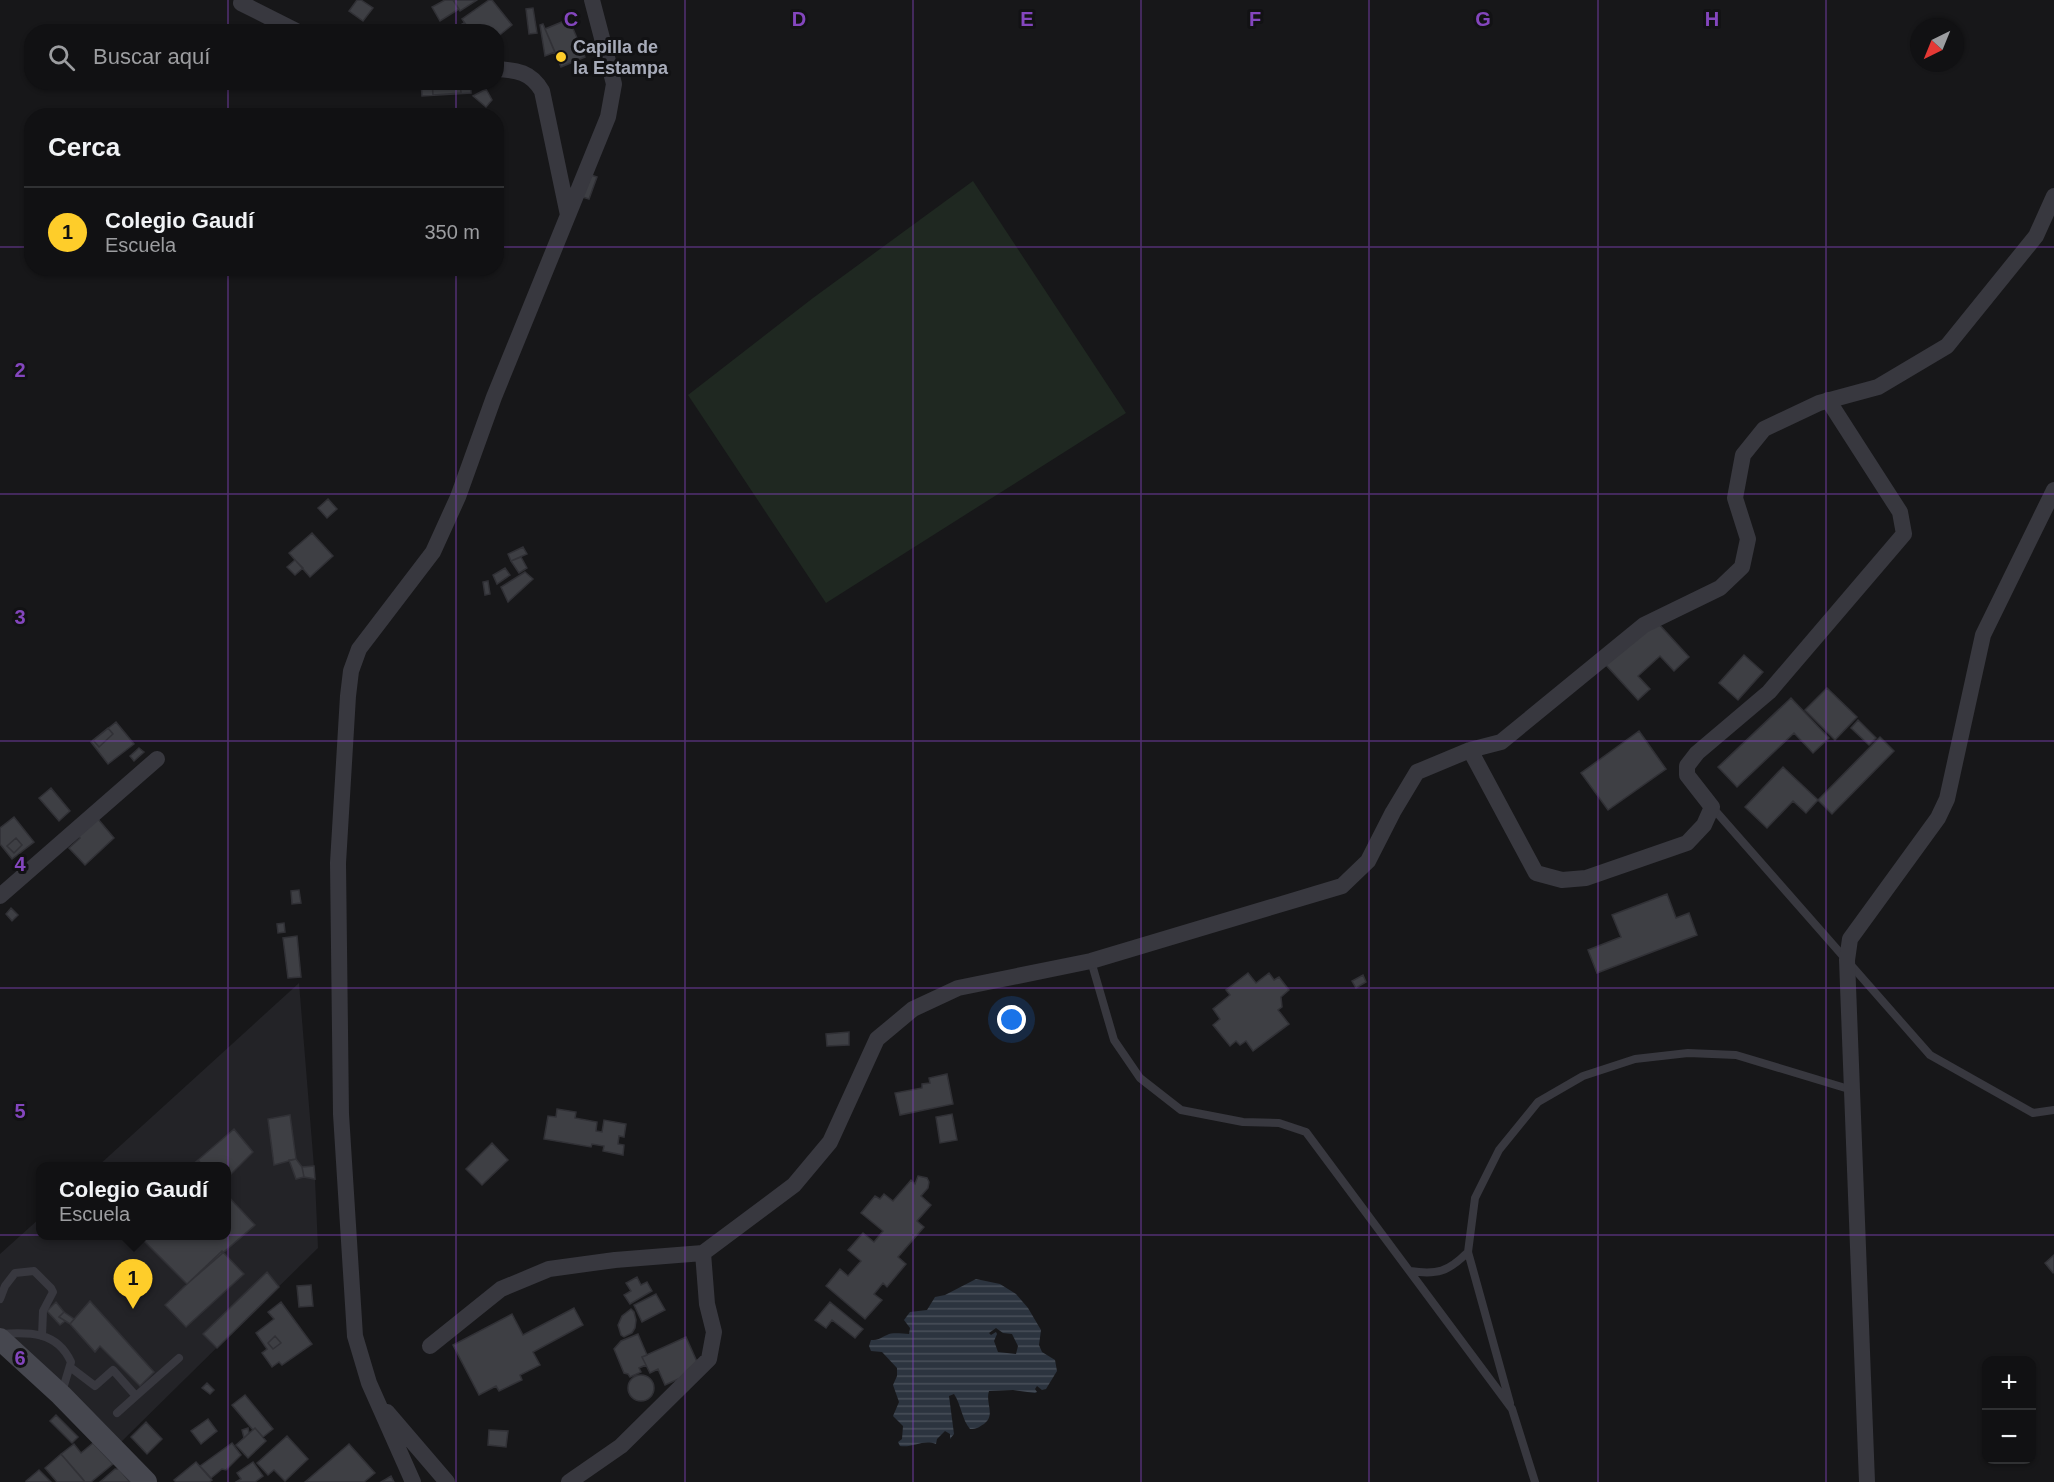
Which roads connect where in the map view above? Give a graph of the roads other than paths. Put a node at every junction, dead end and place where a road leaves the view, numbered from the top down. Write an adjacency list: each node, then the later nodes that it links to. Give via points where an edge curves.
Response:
1 (592, 0): 6 (street, via 615,84 608,117)
2 (241, 3): 3 (street)
3 (282, 24)
4 (504, 70): 6 (street, via 523,72 542,92)
5 (2054, 196): 7 (street, via 2036,236 1947,346 1878,387)
6 (568, 215): 29 (street, via 433,552 366,638 351,671 338,863 341,1114 355,1336)
7 (1828, 400): 9 (street, via 1764,429 1743,454 1735,498 1748,540 1742,567 1720,588 1644,625 1502,742); 11 (street, via 1900,512 1904,534 1768,692 1687,766 1687,775)
8 (2054, 490): 13 (street, via 1983,635 1947,799 1938,818 1850,939)
9 (1470, 750): 11 (street, via 1536,873 1562,880 1586,878 1687,843 1704,825); 14 (street, via 1417,772 1368,861 1342,886)
10 (157, 759): 12 (street)
11 (1712, 807): 13 (lane)
12 (0, 897)
13 (1846, 960): 15 (street); 16 (lane, via 1930,1055 2033,1113)
14 (1091, 961): 18 (street, via 958,988 913,1009 877,1039 830,1142 794,1185); 19 (lane, via 1114,1040 1140,1078 1181,1110 1243,1122 1280,1122 1306,1132)
15 (1852, 1090): 17 (lane, via 1736,1055 1697,1053 1635,1059 1583,1076 1538,1102 1499,1149 1475,1198); 37 (street)
16 (2054, 1110)
17 (1468, 1252): 19 (lane, via 1431,1274); 30 (lane)
18 (703, 1253): 24 (street, via 549,1269 501,1289); 35 (street, via 707,1305 714,1332 709,1359 621,1446)
19 (1410, 1271): 30 (lane)
20 (0, 1299): 22 (lane, via 15,1273 34,1271 53,1292 43,1311)
21 (0, 1334): 22 (lane, via 32,1332)
22 (42, 1336): 26 (lane, via 66,1352)
23 (0, 1339): 27 (main road)
24 (430, 1346)
25 (179, 1358): 28 (lane)
26 (70, 1367): 27 (lane); 28 (lane, via 94,1386 112,1370)
27 (61, 1395): 32 (main road)
28 (136, 1396): 31 (lane)
29 (375, 1398): 33 (street); 34 (street)
30 (1512, 1409): 36 (lane)
31 (117, 1413)
32 (146, 1482)
33 (413, 1482)
34 (447, 1482)
35 (569, 1482)
36 (1535, 1482)
37 (1867, 1482)

